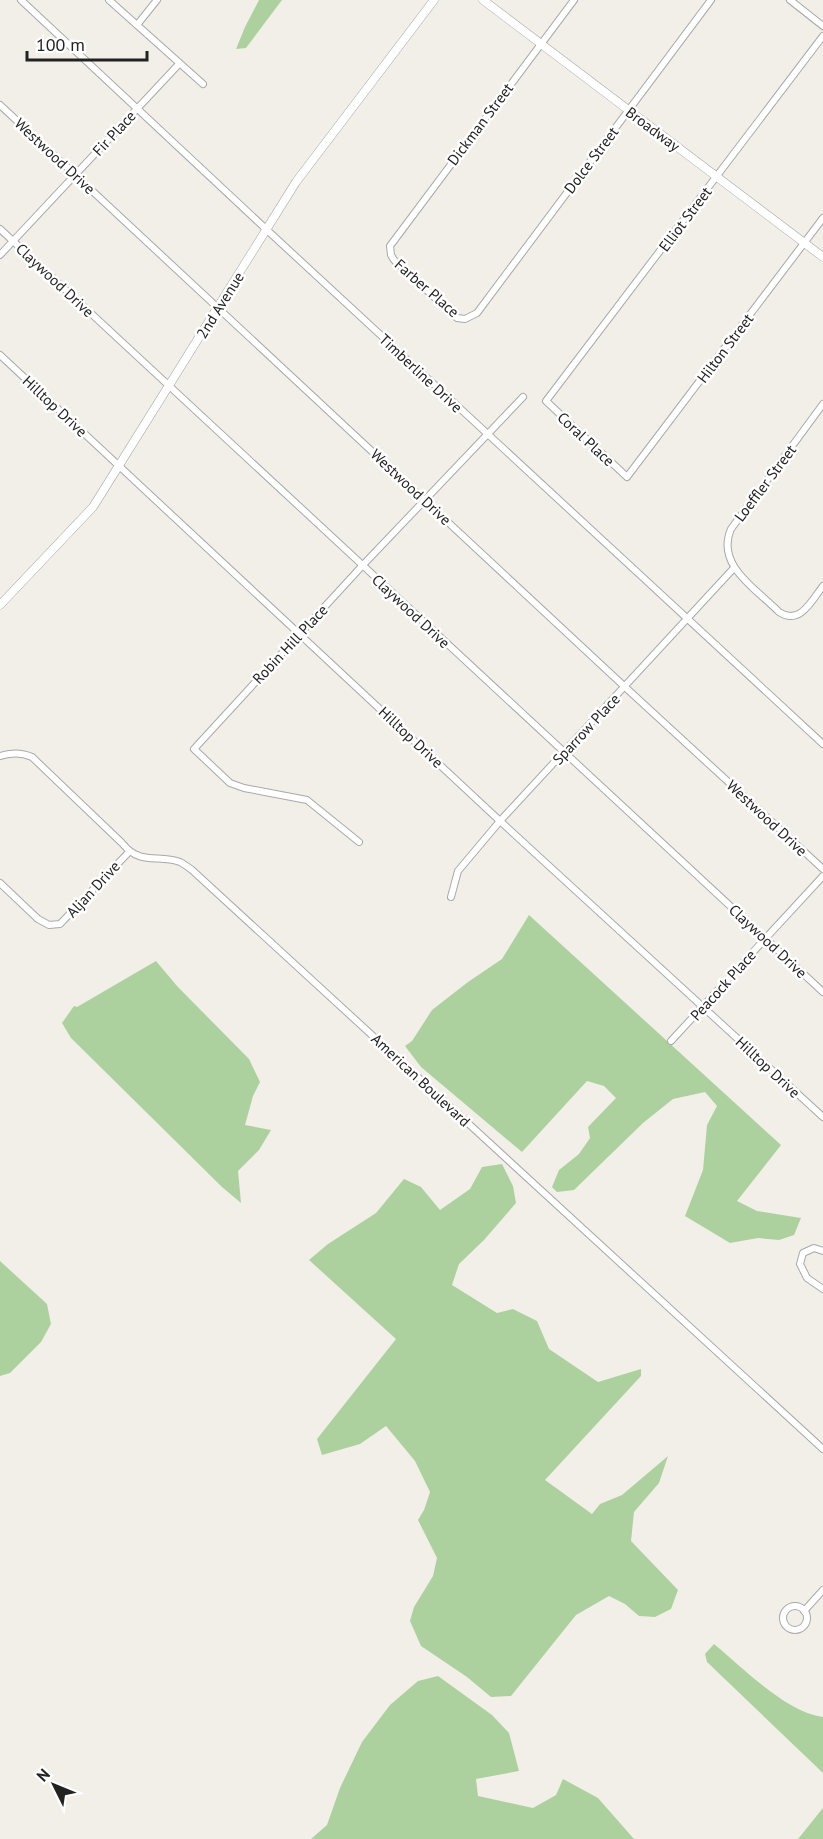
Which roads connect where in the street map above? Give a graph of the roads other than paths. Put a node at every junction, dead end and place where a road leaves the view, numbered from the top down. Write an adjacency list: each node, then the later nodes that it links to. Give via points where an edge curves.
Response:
1 (21, 0): 16 (street, Timberline Drive)
2 (109, 0): 9 (street)
3 (157, 0): 9 (street)
4 (434, 0): 22 (street, 2nd Avenue, via 296,182)
5 (483, 0): 12 (street, Broadway)
6 (574, 0): 12 (street, Dickman Street)
7 (711, 0): 17 (street, Dolce Street)
8 (791, 0): 10 (street)
9 (137, 25): 13 (street)
10 (823, 26)
11 (823, 36): 19 (street, Elliot Street)
12 (541, 43): 17 (street, Broadway); 25 (street, Dickman Street, via 391,243)
13 (179, 64): 14 (street); 16 (street, Fir Place)
14 (202, 84)
15 (0, 105): 18 (street, Westwood Drive)
16 (137, 109): 18 (street, Fir Place); 22 (street, Timberline Drive)
17 (628, 111): 19 (street, Broadway); 29 (street, Dolce Street, via 477,313)
18 (75, 175): 23 (street, Fir Place); 28 (street, Westwood Drive)
19 (717, 177): 24 (street, Broadway); 33 (street, Elliot Street)
20 (823, 218): 24 (street, Hilton Street)
21 (0, 229): 23 (street, Claywood Drive)
22 (267, 230): 28 (street, 2nd Avenue); 35 (street, Timberline Drive)
23 (13, 241): 26 (street, Fir Place); 31 (street, Claywood Drive)
24 (804, 243): 27 (street, Broadway); 37 (street, Hilton Street)
25 (390, 250): 29 (street, Farber Place, via 394,260 457,318)
26 (0, 255)
27 (823, 257)
28 (218, 308): 31 (street, 2nd Avenue); 38 (street, Westwood Drive)
29 (469, 317)
30 (0, 355): 36 (street, Hilltop Drive)
31 (169, 386): 36 (street, 2nd Avenue); 39 (street, Claywood Drive)
32 (523, 397): 35 (street, Robin Hill Place)
33 (546, 401): 37 (street, Coral Place)
34 (823, 404): 40 (street, Loeffler Street, via 729,532 727,548)
35 (486, 433): 38 (street, Robin Hill Place); 43 (street, Timberline Drive)
36 (118, 466): 42 (street, 2nd Avenue, via 93,507); 44 (street, Hilltop Drive)
37 (627, 477)
38 (424, 500): 39 (street, Robin Hill Place); 45 (street, Westwood Drive)
39 (362, 566): 44 (street, Robin Hill Place); 47 (street, Claywood Drive)
40 (733, 568): 41 (street, via 779,612 791,617 803,612); 43 (street, Sparrow Place)
41 (823, 586)
42 (0, 605)
43 (688, 620): 45 (street, Sparrow Place); 46 (street, Timberline Drive)
44 (300, 634): 49 (street, Hilltop Drive); 50 (street, Robin Hill Place, via 194,749 230,783 307,800)
45 (625, 687): 47 (street, Sparrow Place); 52 (street, Westwood Drive)
46 (823, 744)
47 (564, 753): 49 (street, Sparrow Place); 56 (street, Claywood Drive)
48 (0, 756): 51 (street, via 23,753 32,757)
49 (500, 821): 55 (street, Sparrow Place, via 458,871); 58 (street, Hilltop Drive)
50 (359, 842)
51 (129, 852): 54 (street, Aljan Drive, via 60,924 49,925 38,919); 63 (street, American Boulevard, via 151,860 180,862 192,870)
52 (823, 869)
53 (823, 876): 56 (street, Peacock Place)
54 (0, 883)
55 (451, 897)
56 (765, 939): 57 (street, Claywood Drive); 58 (street, Peacock Place)
57 (823, 992)
58 (703, 1007): 59 (street, Peacock Place); 60 (street, Hilltop Drive)
59 (671, 1041)
60 (823, 1117)
61 (823, 1251): 62 (street, via 814,1248 803,1253 800,1264 807,1278)
62 (823, 1289)
63 (823, 1449)
64 (823, 1590): 65 (street)
65 (804, 1611)

